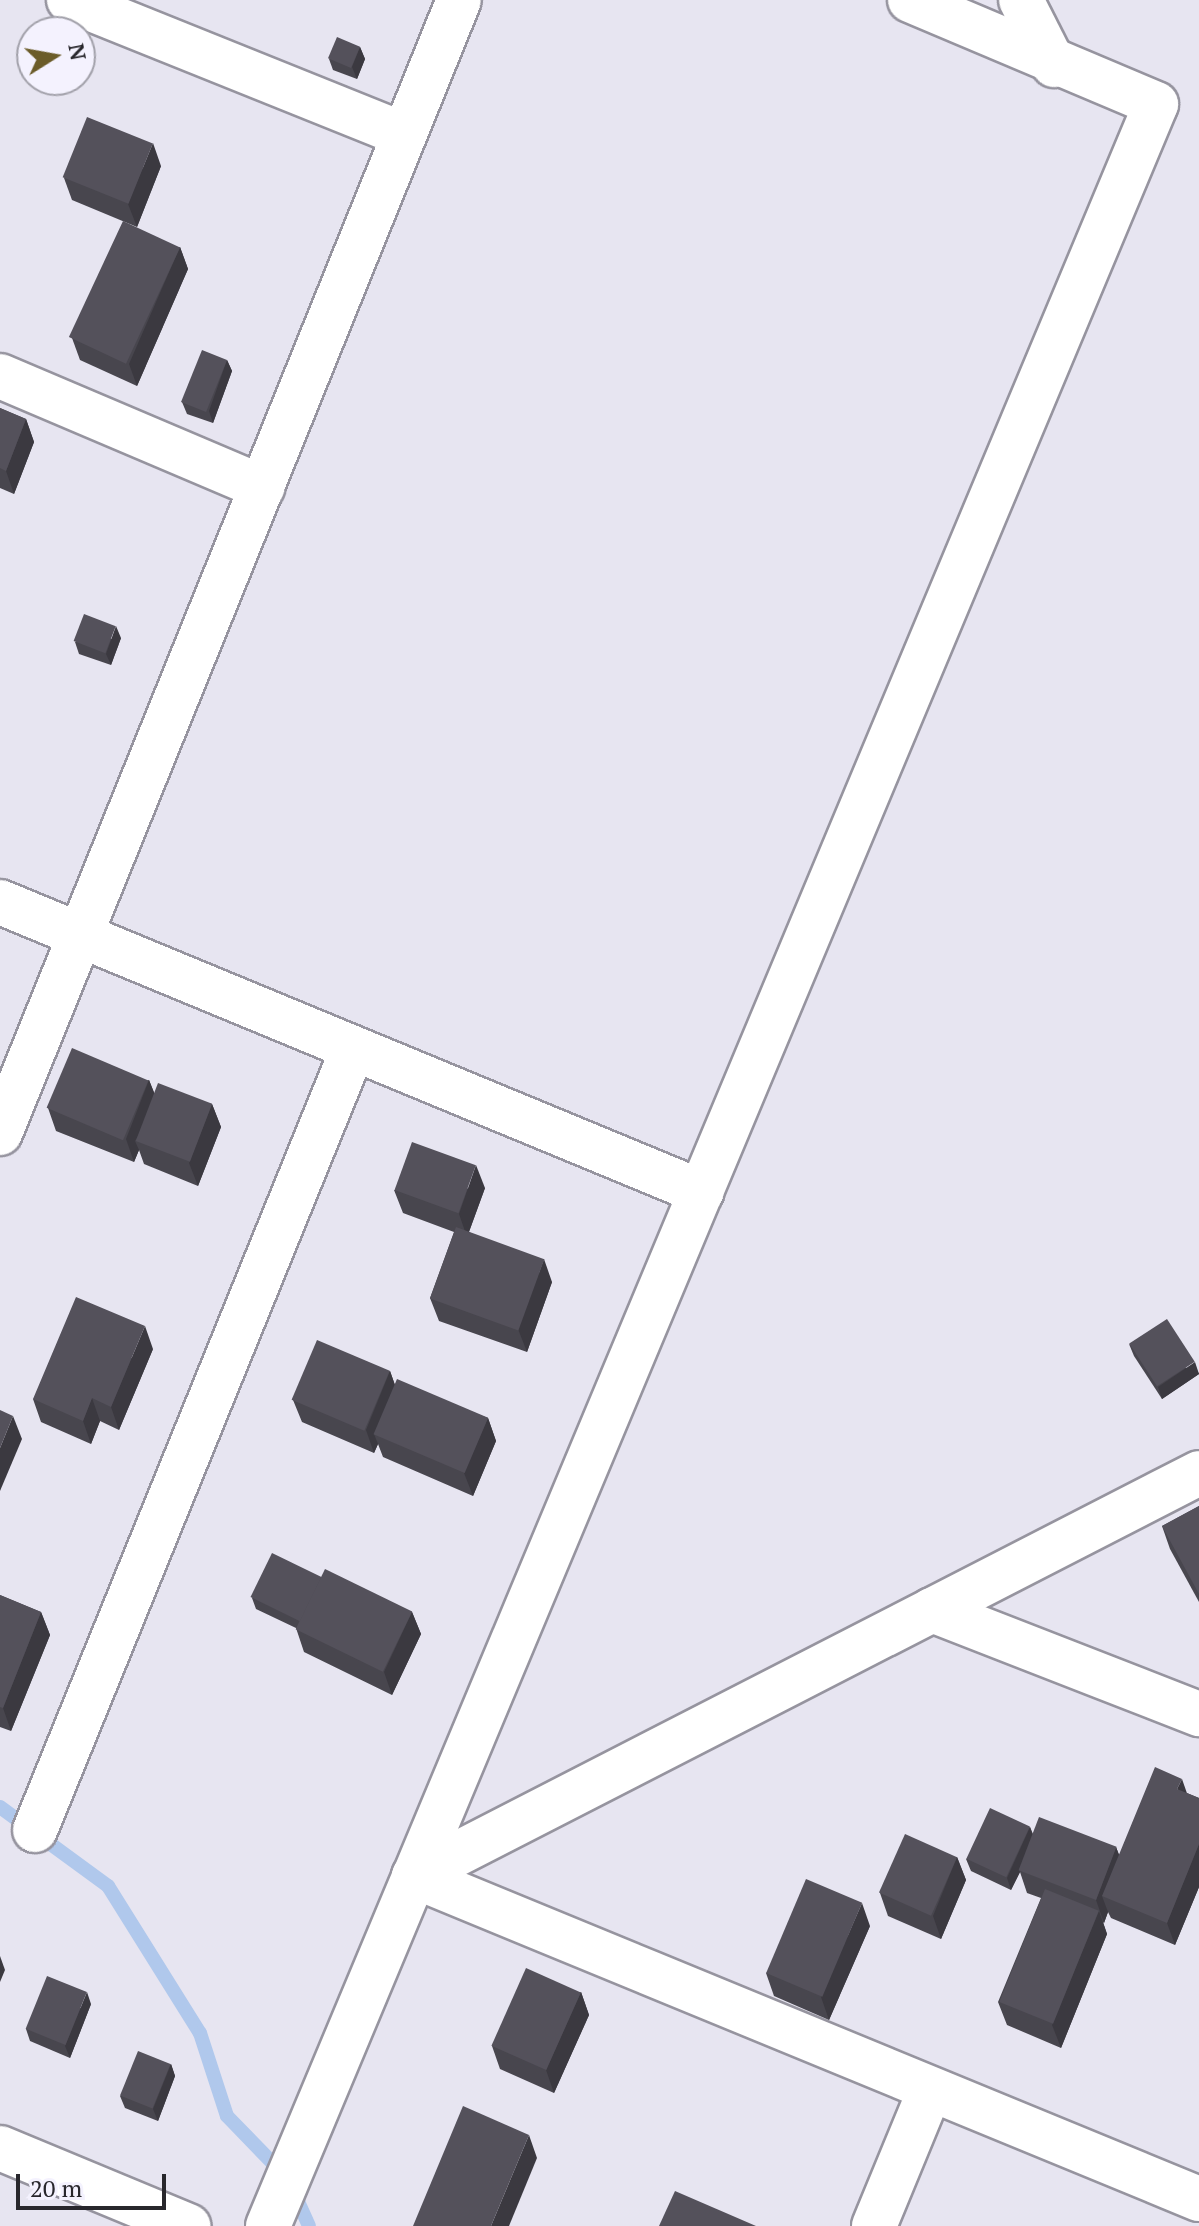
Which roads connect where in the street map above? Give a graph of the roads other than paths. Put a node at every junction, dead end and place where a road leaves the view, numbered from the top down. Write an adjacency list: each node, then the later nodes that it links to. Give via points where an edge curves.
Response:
1 (69, 0): 6 (street)
2 (459, 0): 6 (street)
3 (910, 0): 5 (street)
4 (1021, 0): 5 (street)
5 (1054, 65): 13 (street, via 1156,104)
6 (404, 135): 8 (street)
7 (0, 376): 8 (street)
8 (262, 487): 10 (street)
9 (0, 902): 10 (street)
10 (80, 935): 11 (street); 12 (street)
11 (353, 1049): 13 (street); 17 (street)
12 (0, 1133)
13 (701, 1192): 18 (street)
14 (1199, 1473): 15 (street)
15 (932, 1610): 16 (street); 18 (street)
16 (1199, 1714)
17 (35, 1830)
18 (414, 1876): 19 (street); 23 (street)
19 (930, 2090): 21 (street); 24 (street)
20 (0, 2148): 22 (street)
21 (1199, 2199)
22 (188, 2226)
23 (268, 2226)
24 (874, 2226)

